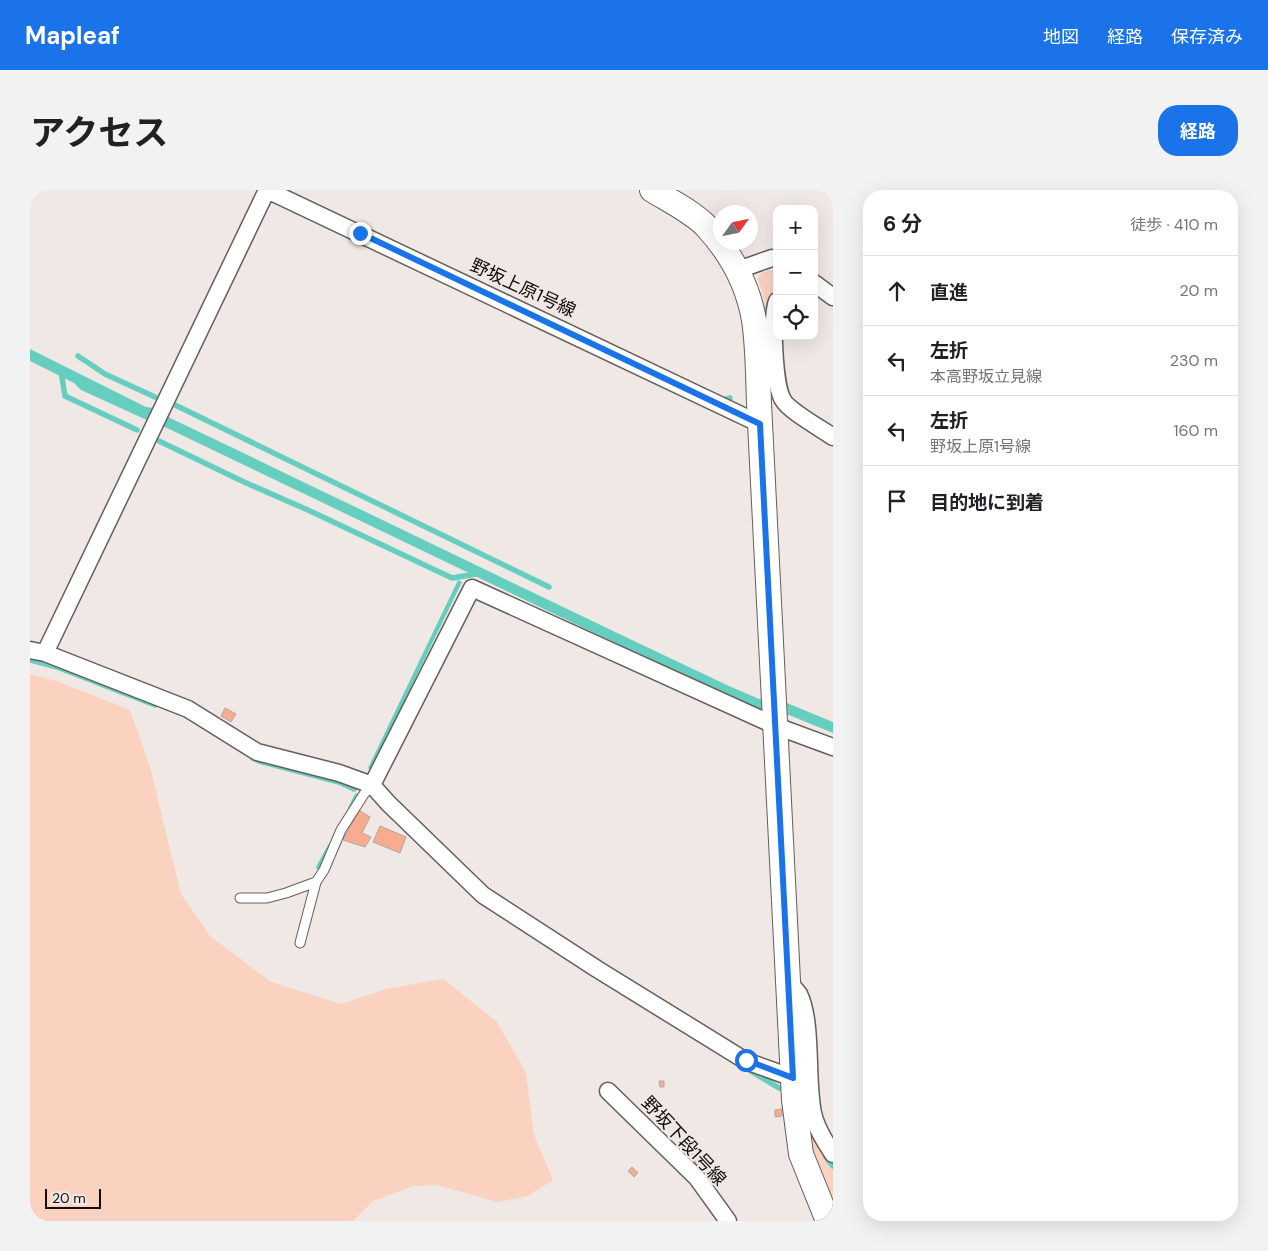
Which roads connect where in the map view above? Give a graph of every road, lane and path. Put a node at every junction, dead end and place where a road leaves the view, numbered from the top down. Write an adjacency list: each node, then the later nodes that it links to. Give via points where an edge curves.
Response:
1 (267, 190): 8 (street, 野坂上原1号線); 10 (street)
2 (652, 190): 4 (street, via 705,225)
3 (773, 258): 4 (street)
4 (738, 270): 8 (street, via 754,319)
5 (818, 286): 6 (street)
6 (833, 297)
7 (774, 340): 9 (street, via 777,388 784,402)
8 (760, 424): 11 (street)
9 (833, 437)
10 (38, 652): 13 (street, via 188,709 257,752)
11 (776, 726): 12 (street); 13 (street, via 472,588); 17 (street)
12 (833, 747)
13 (372, 785): 14 (lane, via 341,830); 18 (street, via 483,895 746,1060)
14 (316, 882): 15 (lane, via 267,898); 16 (lane)
15 (240, 898)
16 (300, 943)
17 (788, 980): 18 (street); 20 (street, via 802,1006 813,1114)
18 (793, 1078): 22 (street, via 800,1154)
19 (608, 1091): 21 (street, 野坂下段1号線, via 697,1178)
20 (833, 1154)
21 (728, 1221)
22 (828, 1221)

